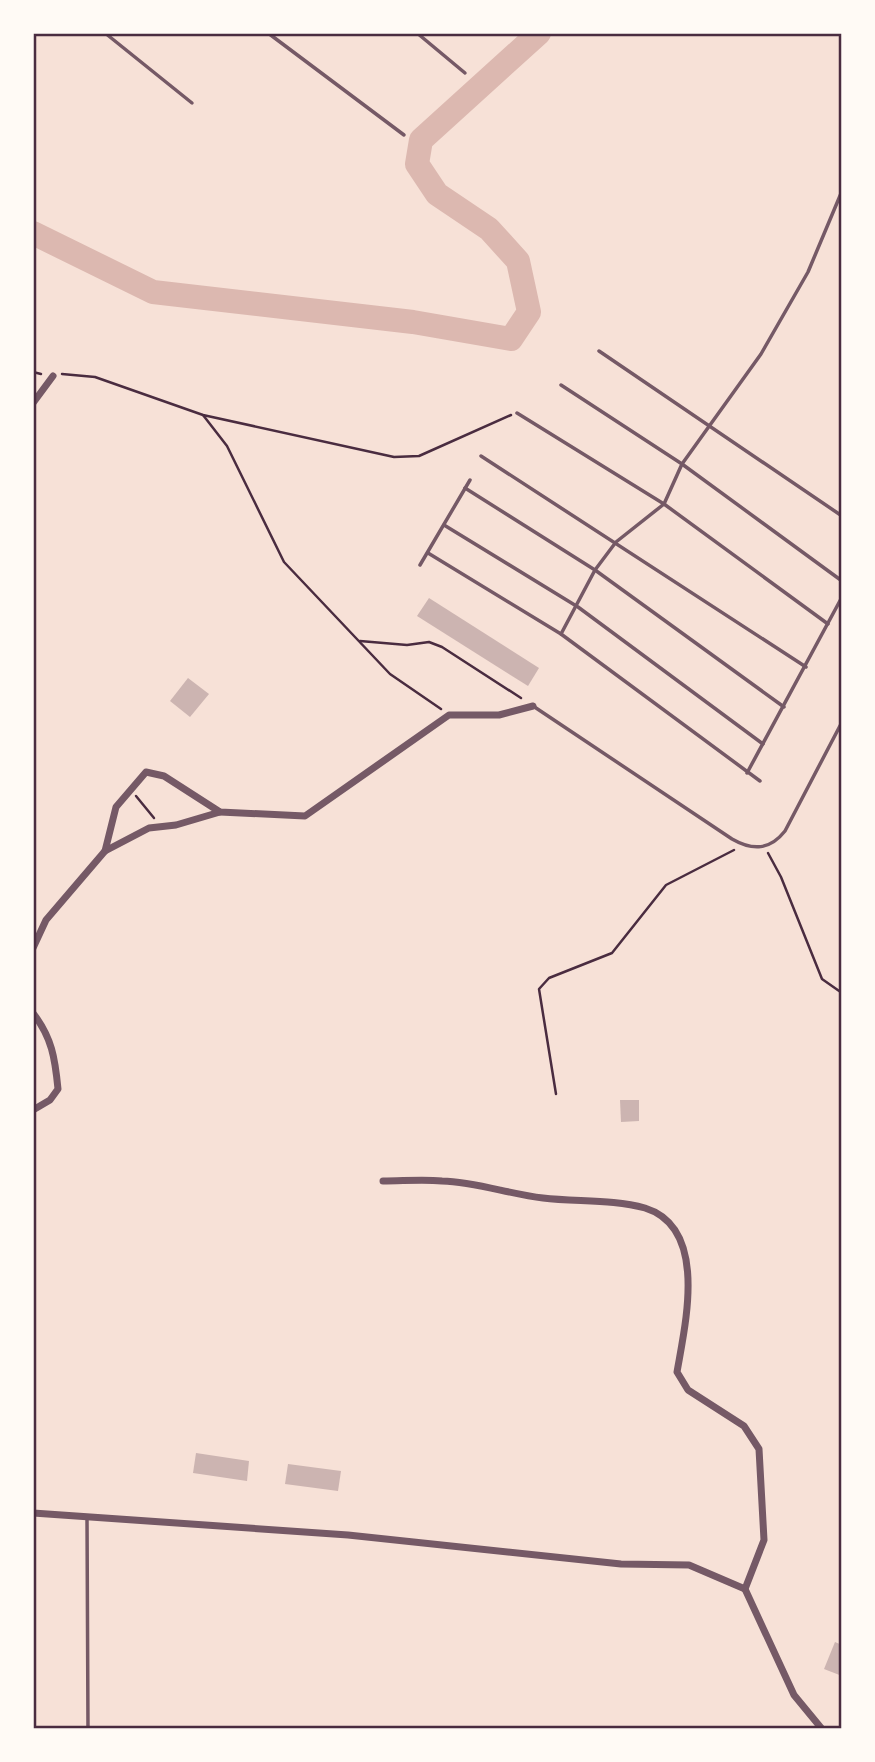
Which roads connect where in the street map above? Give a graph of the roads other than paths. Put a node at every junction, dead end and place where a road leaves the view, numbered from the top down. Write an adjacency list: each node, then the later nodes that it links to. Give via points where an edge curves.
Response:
1 (105, 33): 5 (lane)
2 (268, 33): 6 (lane)
3 (417, 33): 4 (lane)
4 (465, 73)
5 (192, 103)
6 (404, 135)
7 (842, 191): 13 (lane, via 808,272 761,355)
8 (599, 351): 13 (lane)
9 (53, 376): 11 (street)
10 (561, 385): 15 (lane)
11 (33, 403)
12 (517, 412): 18 (lane)
13 (709, 426): 15 (lane); 19 (lane)
14 (481, 456): 21 (lane)
15 (682, 464): 18 (lane); 25 (lane)
16 (470, 480): 17 (lane)
17 (465, 488): 20 (lane); 24 (lane)
18 (664, 504): 21 (lane); 28 (lane)
19 (842, 516)
20 (444, 525): 22 (lane); 27 (lane)
21 (617, 542): 24 (lane); 30 (lane)
22 (428, 553): 23 (lane); 29 (lane)
23 (420, 565)
24 (595, 570): 27 (lane); 32 (lane)
25 (841, 580)
26 (842, 597): 28 (lane)
27 (578, 607): 29 (lane); 34 (lane)
28 (828, 624): 30 (lane)
29 (561, 634): 35 (lane)
30 (806, 667): 32 (lane)
31 (533, 706): 33 (lane, via 744,845 765,847 785,831); 37 (street, via 499,715 449,715 305,816)
32 (784, 706): 34 (lane)
33 (842, 722)
34 (763, 744): 35 (lane)
35 (747, 773): 36 (lane)
36 (760, 781)
37 (220, 812): 38 (street, via 149,828); 38 (street, via 184,787 146,772 116,807)
38 (105, 851): 39 (street, via 51,913)
39 (33, 948)
40 (33, 1013): 41 (street, via 54,1050 58,1089)
41 (33, 1110)
42 (383, 1181): 45 (street, via 444,1181 540,1198 631,1206 663,1218 673,1229 686,1259 689,1281 677,1372 688,1390 744,1426 759,1450 764,1540)
43 (33, 1513): 44 (street)
44 (87, 1517): 45 (street, via 689,1565); 46 (lane)
45 (745, 1589): 47 (street, via 793,1695)
46 (88, 1729)
47 (822, 1729)

